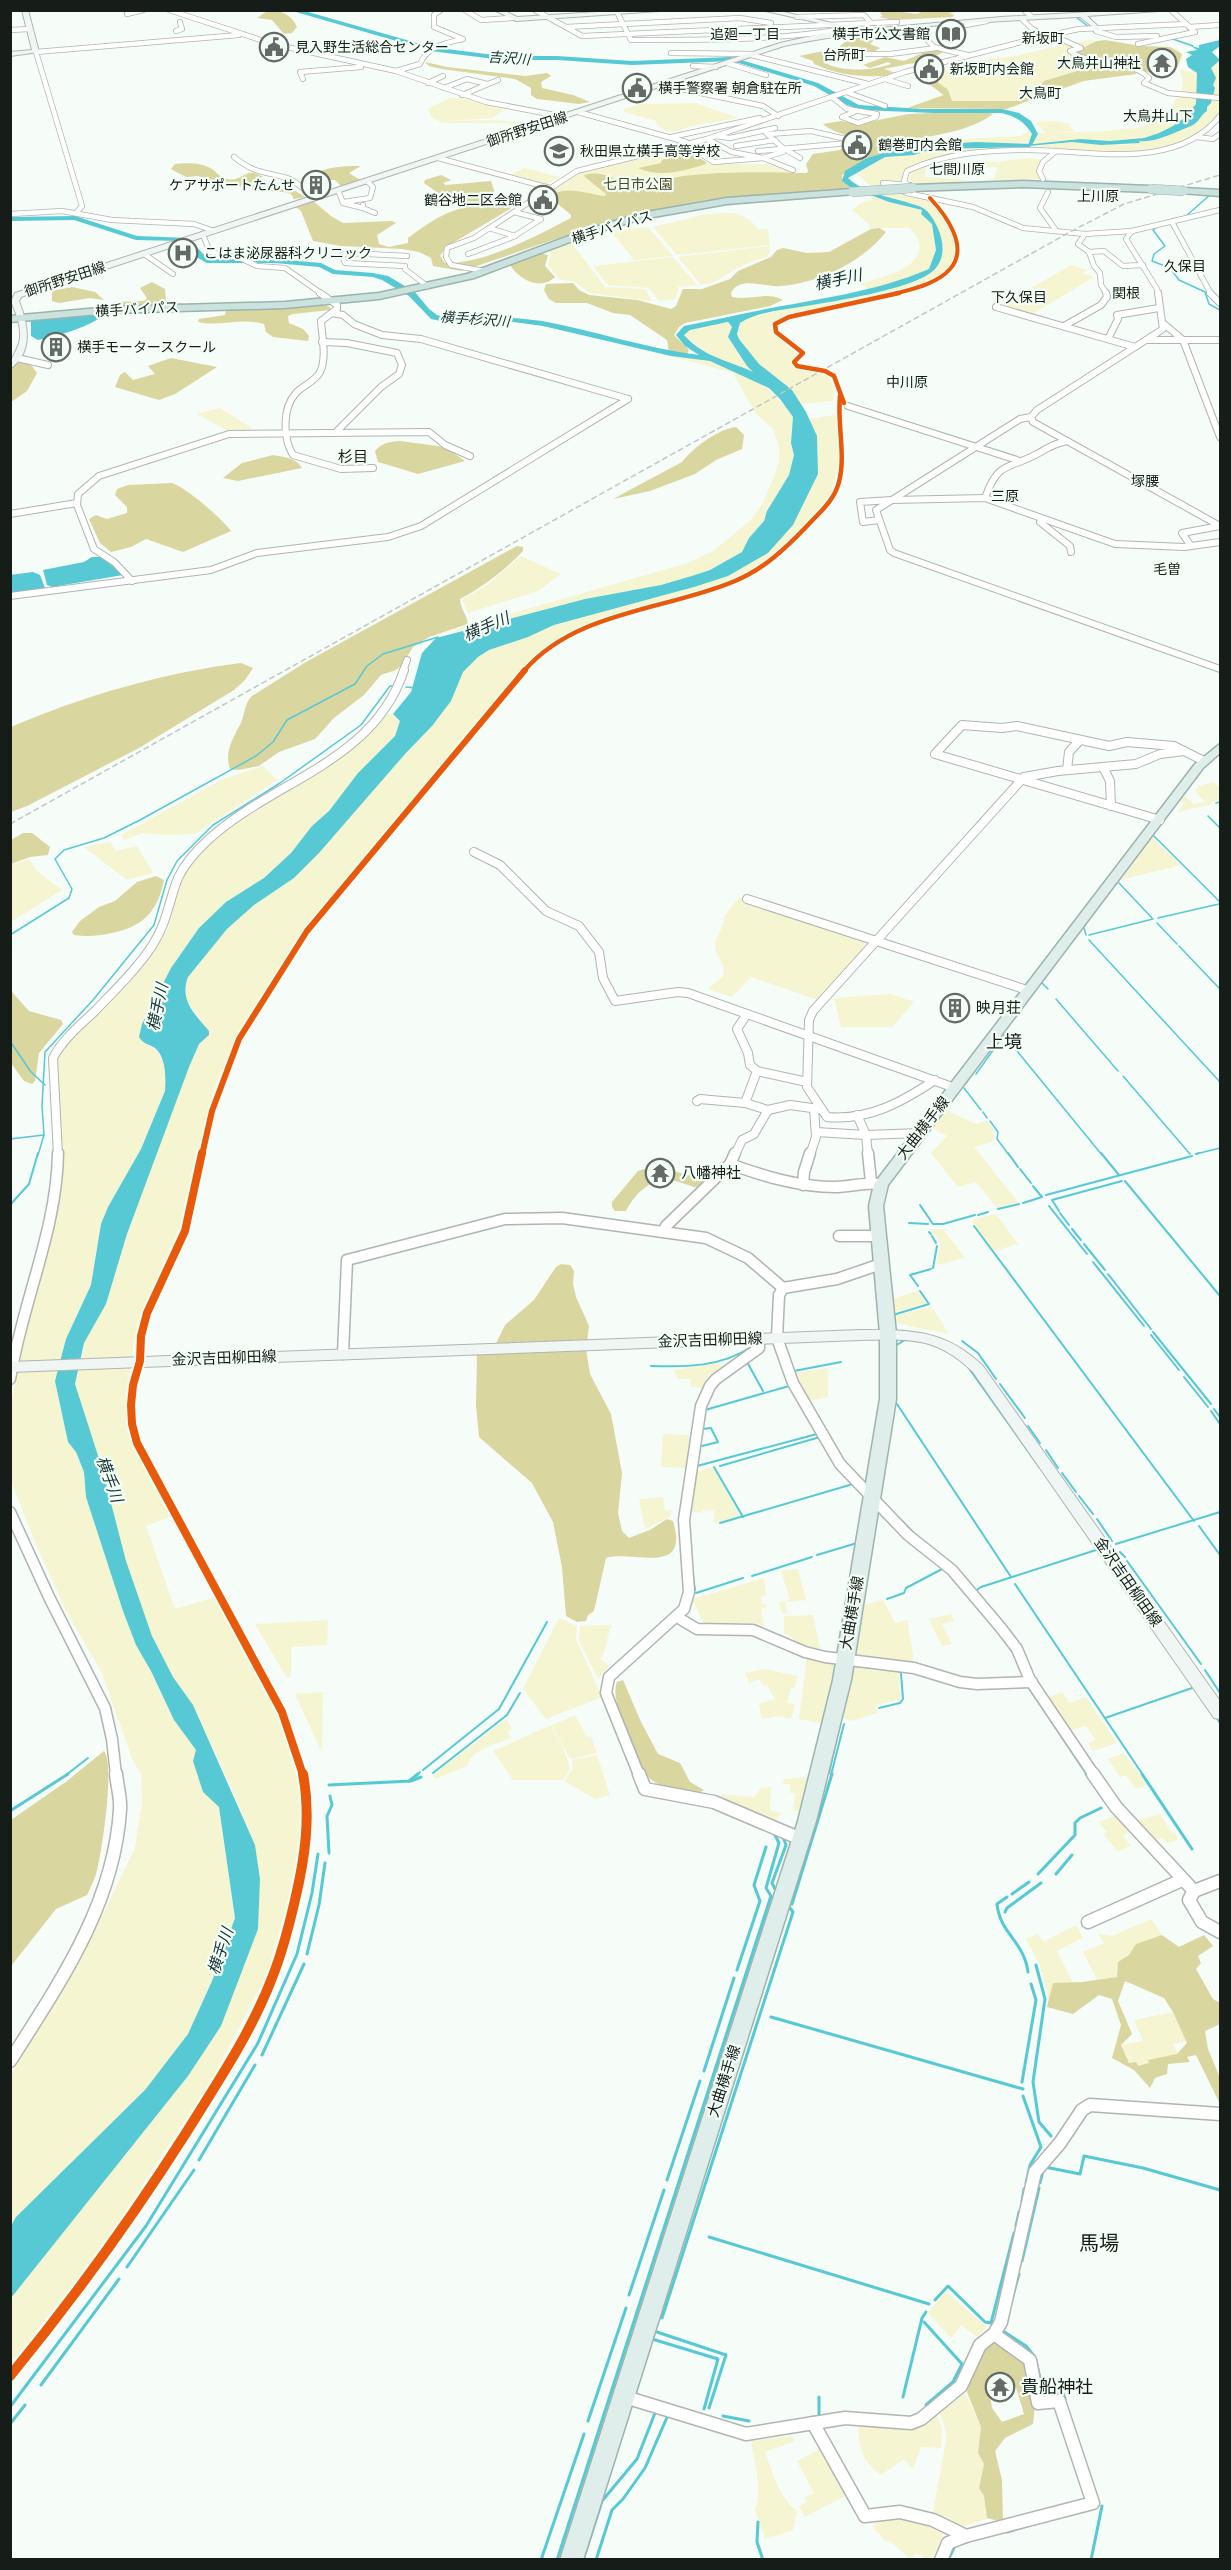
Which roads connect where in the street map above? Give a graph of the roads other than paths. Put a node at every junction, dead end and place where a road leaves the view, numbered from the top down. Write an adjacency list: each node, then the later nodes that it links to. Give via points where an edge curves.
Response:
1 (25, 10): 36 (main road)
2 (143, 10): 14 (street)
3 (169, 10): 44 (street)
4 (441, 10): 73 (street, via 434,15 434,27 463,39 431,49 422,56 420,64)
5 (465, 10): 19 (street, via 481,20)
6 (497, 10): 19 (main road)
7 (535, 10): 16 (street)
8 (671, 10): 13 (main road)
9 (685, 10): 22 (street)
10 (1024, 10): 18 (street)
11 (1171, 10): 15 (main road, 御所野安田線); 30 (street)
12 (766, 11): 17 (main road); 21 (street)
13 (616, 12): 16 (main road); 26 (street)
14 (127, 14)
15 (1077, 14): 18 (main road, 御所野安田線); 37 (main road)
16 (546, 17): 19 (main road); 33 (street)
17 (797, 17): 25 (street, via 864,15); 27 (main road)
18 (1032, 17): 20 (main road, 御所野安田線)
19 (512, 18)
20 (1021, 18): 23 (main road, 御所野安田線); 45 (street, via 1032,29)
21 (751, 19): 22 (street); 32 (street)
22 (691, 20): 26 (street); 40 (street)
23 (987, 21): 29 (street); 41 (main road, 御所野安田線)
24 (897, 22): 25 (street)
25 (871, 23): 27 (street)
26 (623, 24): 33 (street); 43 (street)
27 (834, 24): 32 (street); 35 (main road)
28 (180, 25): 39 (street, via 181,30)
29 (966, 25)
30 (1187, 25): 31 (street); 37 (street); 46 (street, via 1195,32)
31 (1221, 25)
32 (785, 26): 34 (street)
33 (564, 27): 43 (street, via 582,36)
34 (765, 27): 40 (street); 48 (street)
35 (849, 28): 42 (main road); 48 (street)
36 (30, 29): 38 (street); 59 (main road)
37 (1094, 29): 45 (street); 46 (street, via 1116,37); 49 (street)
38 (10, 30)
39 (174, 30)
40 (696, 30): 43 (street); 47 (street)
41 (879, 30): 42 (main road, 御所野安田線); 56 (street, via 923,36)
42 (865, 32): 65 (main road, 御所野安田線, via 803,39)
43 (629, 34): 47 (street, via 631,40)
44 (242, 35): 57 (street); 59 (street)
45 (1049, 35): 64 (street); 88 (street, via 1082,48 1070,51 1075,55 1120,64 1148,75 1145,85 1179,94)
46 (1171, 37): 54 (street)
47 (701, 38): 50 (street); 53 (street, via 697,44)
48 (773, 38): 50 (street)
49 (1115, 39)
50 (728, 40): 55 (street)
51 (294, 41): 57 (street)
52 (910, 42): 60 (street)
53 (704, 44)
54 (1138, 44)
55 (728, 48)
56 (936, 48): 60 (street); 64 (street)
57 (299, 50): 69 (street)
58 (691, 50): 63 (street)
59 (36, 52): 62 (main road); 135 (street, via 82,206)
60 (914, 52): 66 (street, via 850,54)
61 (670, 53): 63 (street)
62 (10, 54)
63 (708, 54): 65 (street)
64 (967, 55): 77 (street)
65 (749, 56): 67 (main road, 御所野安田線); 72 (street)
66 (845, 58)
67 (730, 62): 71 (main road, 御所野安田線); 74 (street)
68 (809, 64): 72 (street)
69 (372, 66): 73 (street); 76 (street, via 300,72)
70 (693, 66): 71 (street)
71 (716, 67): 82 (main road, 御所野安田線)
72 (800, 69): 81 (street)
73 (396, 71): 79 (street)
74 (765, 75)
75 (443, 76): 79 (street)
76 (303, 79)
77 (884, 79): 81 (street); 83 (street)
78 (498, 80): 80 (street)
79 (428, 83): 84 (street)
80 (487, 84): 84 (street, via 467,79); 86 (street)
81 (868, 84): 85 (street)
82 (662, 85): 92 (main road, 御所野安田線); 96 (street, via 763,106)
83 (908, 86)
84 (444, 88): 86 (street)
85 (846, 93): 87 (street); 89 (street)
86 (462, 94): 95 (street)
87 (832, 97): 93 (street); 96 (street)
88 (1221, 98)
89 (872, 102): 90 (street); 91 (street)
90 (864, 104)
91 (885, 106)
92 (578, 112): 95 (main road, 御所野安田線); 103 (street)
93 (854, 112): 93 (street, via 866,113 878,114 858,123 842,117)
94 (1221, 116): 101 (street)
95 (565, 117): 115 (main road, 御所野安田線)
96 (776, 117): 97 (street); 103 (street, via 753,118)
97 (750, 126): 99 (street); 100 (street)
98 (793, 127): 99 (street)
99 (760, 130): 100 (street, via 726,140); 106 (street)
100 (715, 136): 105 (street)
101 (1196, 136): 102 (street); 113 (street, via 1147,154)
102 (1220, 136)
103 (668, 137): 107 (street)
104 (837, 138): 106 (street); 106 (street, via 811,130); 110 (street, via 859,142)
105 (707, 139): 107 (street); 111 (street)
106 (774, 139): 108 (street); 110 (street)
107 (686, 144): 116 (street, via 714,162); 124 (street, via 577,171)
108 (736, 146)
109 (752, 149): 111 (street)
110 (785, 149): 112 (street); 116 (street); 117 (street)
111 (729, 151): 116 (street)
112 (758, 151)
113 (1056, 151): 121 (street, via 1043,162 1039,171); 123 (street, via 986,151 922,163 907,171 904,181)
114 (234, 157): 128 (street, via 248,168 289,177)
115 (438, 158): 119 (street); 122 (main road, 御所野安田線)
116 (763, 158): 118 (street)
117 (800, 158)
118 (793, 170)
119 (498, 174): 120 (street); 124 (street)
120 (487, 179)
121 (1043, 179)
122 (367, 181): 125 (main road, 御所野安田線); 129 (street, via 373,187 370,198)
123 (910, 187): 127 (highway, 横手バイパス, bridge, via 1023,184); 141 (street, via 883,183 907,193 973,207 1023,228); 154 (highway, 横手バイパス, bridge, via 681,208 614,224)
124 (550, 188): 134 (street)
125 (339, 190): 128 (main road, 御所野安田線); 130 (street)
126 (1048, 192): 141 (street, via 1040,208)
127 (1221, 193)
128 (314, 198): 142 (main road, 御所野安田線)
129 (364, 200): 130 (street); 131 (street)
130 (344, 202): 131 (street)
131 (363, 208): 136 (street)
132 (1221, 210): 139 (street)
133 (547, 211): 138 (street)
134 (513, 212): 138 (street); 140 (street)
135 (76, 213): 137 (street); 142 (street, via 112,220 194,224)
136 (375, 213)
137 (10, 214)
138 (537, 217): 146 (street, via 542,219 539,223)
139 (1172, 222): 143 (street); 158 (street, via 1213,298)
140 (489, 228): 146 (street); 147 (street)
141 (1055, 229): 144 (street)
142 (214, 231): 145 (main road, 御所野安田線)
143 (1132, 231): 144 (street); 152 (street, via 1126,239)
144 (1085, 234): 149 (street, via 1078,244)
145 (203, 235): 150 (main road, 御所野安田線); 159 (street, via 210,252 251,264 285,268)
146 (514, 236): 148 (street)
147 (462, 244): 148 (street); 154 (street, via 447,248 444,256 448,262)
148 (477, 250): 151 (street)
149 (1089, 252): 152 (street, via 1104,251 1123,266); 164 (street, via 1107,297)
150 (144, 254): 155 (street); 157 (main road, 御所野安田線)
151 (468, 254)
152 (1143, 265): 161 (street, via 1156,289)
153 (405, 266): 153 (street, via 345,263 342,255 408,254); 156 (street)
154 (484, 271): 156 (highway, 横手バイパス)
155 (173, 273)
156 (428, 286): 159 (highway, 横手バイパス)
157 (13, 298): 162 (main road, 御所野安田線)
158 (1221, 303)
159 (333, 307): 162 (highway, 横手バイパス, via 134,309); 169 (street, via 321,321); 196 (street, via 354,324 382,335 421,339 628,399 408,532 257,554 211,570)
160 (996, 307): 164 (street)
161 (1159, 308): 163 (street); 165 (street, via 1117,315)
162 (16, 319): 171 (main road, 御所野安田線, via 25,343)
163 (1164, 324): 166 (street, via 1159,333); 167 (street)
164 (1064, 326): 165 (street)
165 (1108, 339): 170 (street)
166 (1147, 340): 167 (street); 170 (street)
167 (1183, 340): 168 (street); 178 (street)
168 (1221, 340)
169 (322, 342): 176 (street, via 320,373 294,395 285,419); 177 (street, via 346,342 397,353 402,365 399,374)
170 (1135, 347): 175 (street)
171 (16, 358): 172 (street); 173 (main road, 御所野安田線)
172 (48, 365)
173 (10, 367)
174 (848, 406): 180 (street)
175 (1031, 417): 179 (street, via 1033,422); 180 (street, via 1020,419)
176 (288, 432): 177 (street); 183 (street, via 293,455 339,468); 186 (street, via 229,434 99,476 78,494)
177 (335, 433): 181 (street, via 429,432 445,445)
178 (1221, 437)
179 (1067, 441): 182 (street); 190 (street)
180 (975, 447): 182 (street); 185 (street)
181 (470, 456)
182 (1017, 460): 184 (street, via 992,478)
183 (373, 468)
184 (985, 498): 185 (street); 187 (street)
185 (892, 500): 189 (street, via 876,510); 189 (street, via 860,502 863,522)
186 (77, 503): 188 (street); 196 (street, via 94,549)
187 (1026, 513): 191 (street); 192 (street)
188 (10, 514)
189 (879, 520): 199 (street, via 894,554)
190 (1220, 526): 194 (street, via 1182,533)
191 (1078, 532): 192 (street); 194 (street, via 1115,544)
192 (1065, 542): 195 (street)
193 (1221, 542): 194 (street)
194 (1191, 546)
195 (1071, 552)
196 (132, 580): 197 (street)
197 (10, 596)
198 (407, 660): 240 (street, via 395,696 371,729 240,815 198,851 178,879 168,918 148,951 58,1046 53,1058 57,1172 41,1249 14,1344)
199 (1221, 669)
200 (1080, 740): 203 (street); 206 (street, via 1069,752); 207 (street, via 1017,726 962,725 935,754)
201 (1221, 747): 204 (main road, 大曲横手線)
202 (1184, 750): 203 (street, via 1136,764); 203 (street, via 1142,742); 204 (street)
203 (1111, 757): 205 (street)
204 (1204, 761): 209 (main road, 大曲横手線)
205 (1102, 767): 206 (street); 208 (street, via 1110,781)
206 (1067, 770): 207 (street)
207 (1021, 780): 208 (street); 212 (street)
208 (1111, 806): 209 (street)
209 (1160, 820): 213 (main road, 大曲横手線)
210 (474, 852): 214 (street, via 500,865 546,911 579,926 599,952 603,978 615,1001 678,992)
211 (747, 899): 212 (street)
212 (876, 941): 213 (street); 215 (street, via 813,1011)
213 (1027, 990): 219 (main road, 大曲横手線)
214 (747, 1014): 215 (street); 216 (street, via 737,1029 750,1065)
215 (809, 1036): 217 (street); 218 (street)
216 (757, 1071): 218 (street); 221 (street)
217 (935, 1080): 219 (street); 224 (street, via 901,1102)
218 (807, 1082): 222 (street)
219 (955, 1088): 226 (main road, 大曲横手線)
220 (697, 1101): 221 (street)
221 (745, 1103): 223 (street)
222 (817, 1109): 223 (street, via 790,1105); 224 (street, via 827,1117); 225 (street)
223 (768, 1110): 228 (street, via 754,1134 742,1140)
224 (857, 1115): 227 (street)
225 (816, 1132): 227 (street); 230 (street)
226 (920, 1133): 227 (street); 229 (main road, 大曲横手線)
227 (866, 1135): 229 (street)
228 (729, 1164): 230 (street); 231 (street)
229 (876, 1183): 230 (street); 233 (main road, 大曲横手線)
230 (803, 1185)
231 (664, 1231): 235 (street, via 706,1238 732,1250 748,1258); 239 (street, via 526,1217 347,1260)
232 (839, 1236): 233 (street)
233 (879, 1236): 234 (main road, 大曲横手線)
234 (881, 1264): 235 (street, via 837,1279); 236 (main road, 大曲横手線)
235 (783, 1288): 238 (street, via 779,1295)
236 (888, 1334): 238 (main road, 金沢吉田柳田線); 241 (main road, 大曲横手線, via 888,1399); 246 (main road, 金沢吉田柳田線, via 927,1337 964,1353)
237 (759, 1338): 238 (main road, 金沢吉田柳田線); 239 (main road, 金沢吉田柳田線); 243 (street, via 759,1348 724,1371 710,1386 700,1406 684,1520 689,1592)
238 (777, 1338): 241 (street, via 793,1383 829,1447)
239 (343, 1354): 240 (main road, 金沢吉田柳田線, via 116,1362)
240 (11, 1371)
241 (873, 1498): 244 (main road, 大曲横手線); 245 (street, via 915,1541 952,1570 1017,1649)
242 (10, 1512): 253 (street, via 105,1708 120,1809 110,1872 98,1909 61,1982)
243 (677, 1617): 244 (street, via 697,1629 753,1630 805,1652); 247 (street, via 615,1670 606,1684 609,1702 645,1789 714,1802)
244 (844, 1661): 245 (street, via 914,1668 976,1684); 247 (main road, 大曲横手線, via 826,1750)
245 (1032, 1682): 248 (street, via 1116,1807)
246 (1221, 1713)
247 (801, 1839): 256 (main road, 大曲横手線)
248 (1182, 1880): 250 (street); 251 (street)
249 (1221, 1881): 250 (street)
250 (1194, 1891): 252 (street, via 1189,1900 1194,1911 1202,1922)
251 (1088, 1922)
252 (1221, 1932)
253 (10, 2061)
254 (1221, 2114): 255 (street, via 1090,2105 1082,2110 1035,2172 1006,2305)
255 (994, 2334): 257 (street, via 980,2345 961,2386 911,2423 845,2418); 258 (street, via 1030,2360 1038,2403 1059,2401 1094,2503)
256 (625, 2397): 257 (street, via 747,2434); 259 (main road, 大曲横手線)
257 (813, 2423): 258 (street, via 865,2516 900,2512 933,2520)
258 (966, 2536): 260 (street, via 948,2543)
259 (571, 2559)
260 (941, 2559)

